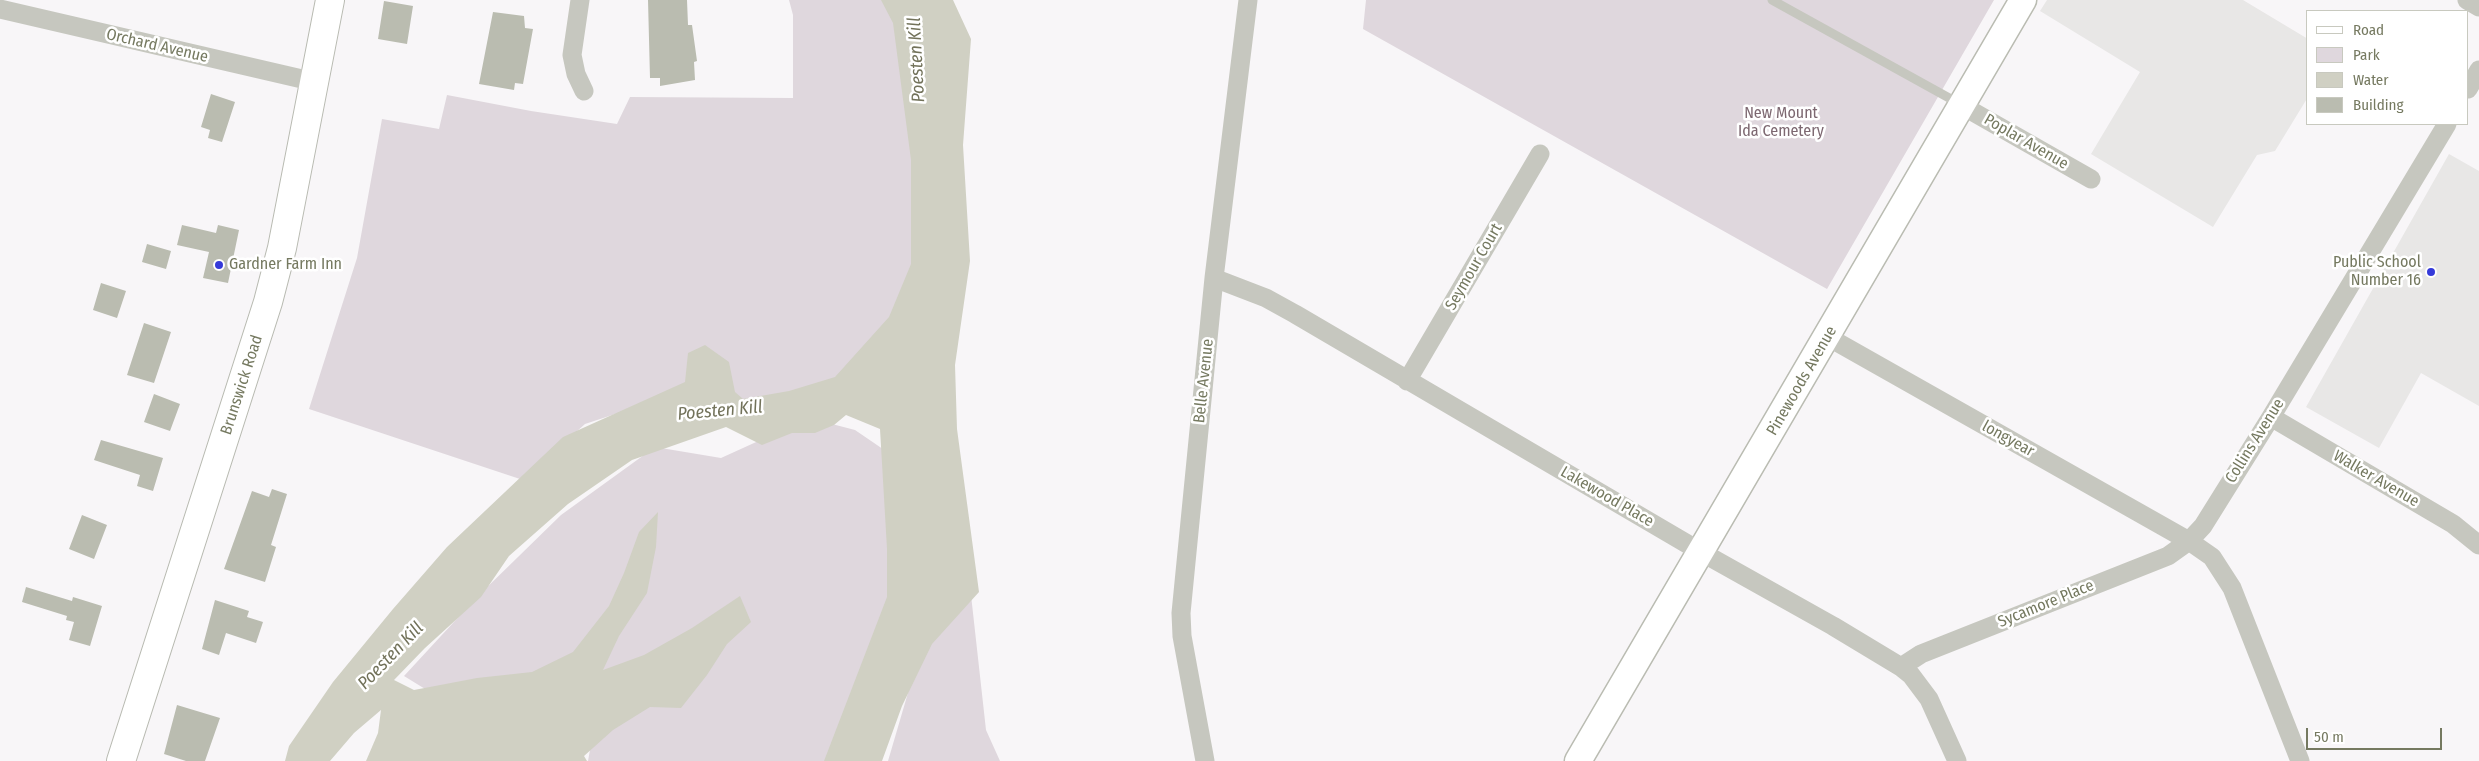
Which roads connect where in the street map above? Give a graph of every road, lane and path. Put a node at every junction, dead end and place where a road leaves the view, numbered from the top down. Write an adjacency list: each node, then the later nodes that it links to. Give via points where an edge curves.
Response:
1 (330, 0): 10 (main road, Brunswick Road)
2 (580, 0): 12 (street, via 572,55)
3 (1248, 0): 17 (street, Belle Avenue)
4 (1772, 0): 13 (lane)
5 (2023, 0): 13 (street, Pinewoods Avenue)
6 (2467, 0): 7 (street)
7 (2479, 7)
8 (0, 9): 10 (street, Orchard Avenue)
9 (2479, 70): 11 (street)
10 (315, 82): 25 (main road, Brunswick Road, via 268,302)
11 (2469, 86)
12 (584, 91)
13 (1961, 105): 16 (street, Poplar Avenue); 18 (street, Pinewoods Avenue)
14 (2446, 125): 20 (street, Collins Avenue)
15 (1540, 154): 19 (street, Seymour Court)
16 (2092, 179)
17 (1214, 278): 19 (street, Lakewood Place, via 1266,298); 26 (street, Belle Avenue, via 1181,614 1182,636)
18 (1828, 337): 21 (street, longyear); 23 (street, Pinewoods Avenue)
19 (1407, 381): 23 (street, Lakewood Place)
20 (2271, 417): 21 (street, Collins Avenue, via 2203,526); 22 (street, Walker Avenue, via 2453,524)
21 (2189, 541): 24 (street, Sycamore Place, via 2168,556 1921,654); 29 (street, via 2212,556 2232,588)
22 (2479, 545)
23 (1700, 552): 24 (street, Lakewood Place); 27 (street, Pinewoods Avenue)
24 (1901, 667): 28 (street, Lakewood Place, via 1929,699)
25 (121, 761)
26 (1205, 761)
27 (1578, 761)
28 (1957, 761)
29 (2300, 761)

